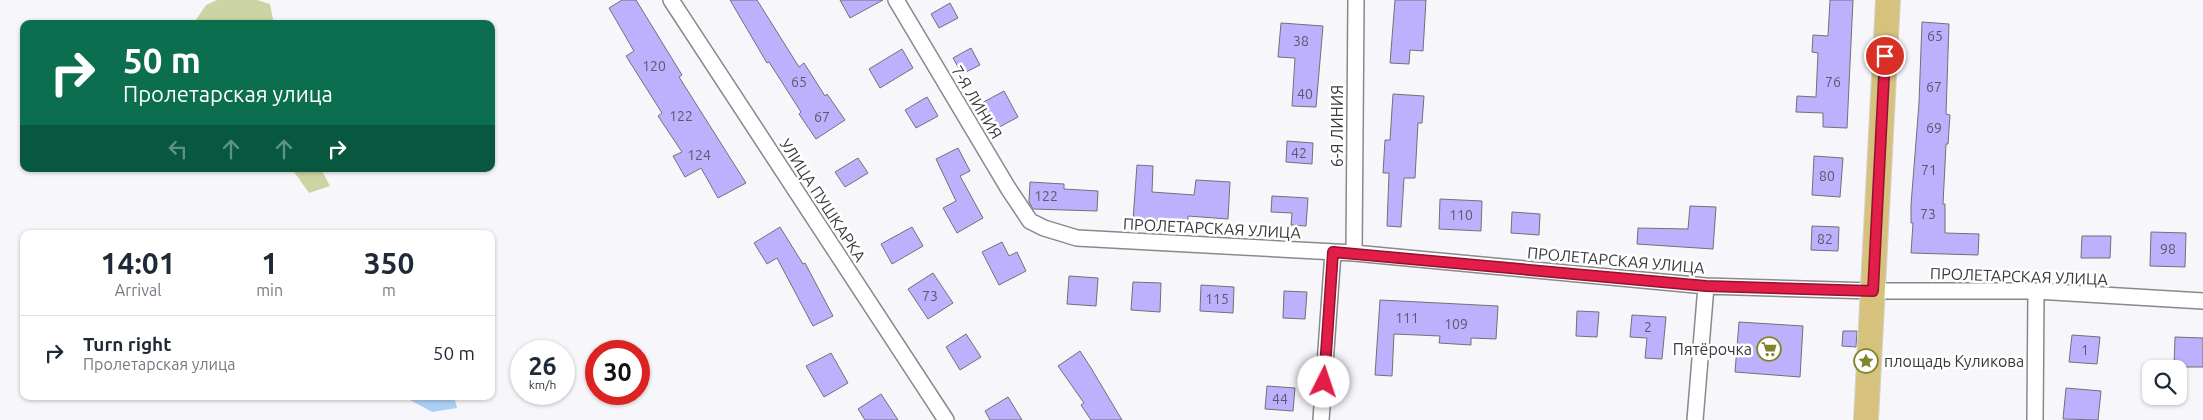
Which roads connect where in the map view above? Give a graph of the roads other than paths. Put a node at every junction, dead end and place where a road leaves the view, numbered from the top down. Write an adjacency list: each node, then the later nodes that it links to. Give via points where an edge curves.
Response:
1 (671, 0): 12 (street, УЛИЦА ПУШКАРКА)
2 (896, 0): 5 (street, 7-Я ЛИНИЯ)
3 (1356, 0): 7 (street, 6-Я ЛИНИЯ)
4 (1888, 0): 9 (main road)
5 (1030, 221): 6 (street, ПРОЛЕТАРСКАЯ УЛИЦА, via 1077,238)
6 (1333, 252): 7 (street, ПРОЛЕТАРСКАЯ УЛИЦА); 13 (street)
7 (1354, 253): 8 (street, ПРОЛЕТАРСКАЯ УЛИЦА)
8 (1706, 286): 9 (street, ПРОЛЕТАРСКАЯ УЛИЦА); 14 (street)
9 (1873, 291): 10 (street, ПРОЛЕТАРСКАЯ УЛИЦА); 15 (main road)
10 (2036, 291): 11 (street, ПРОЛЕТАРСКАЯ УЛИЦА); 16 (street)
11 (2203, 301)
12 (946, 420)
13 (1321, 420)
14 (1695, 420)
15 (1866, 420)
16 (2035, 420)

